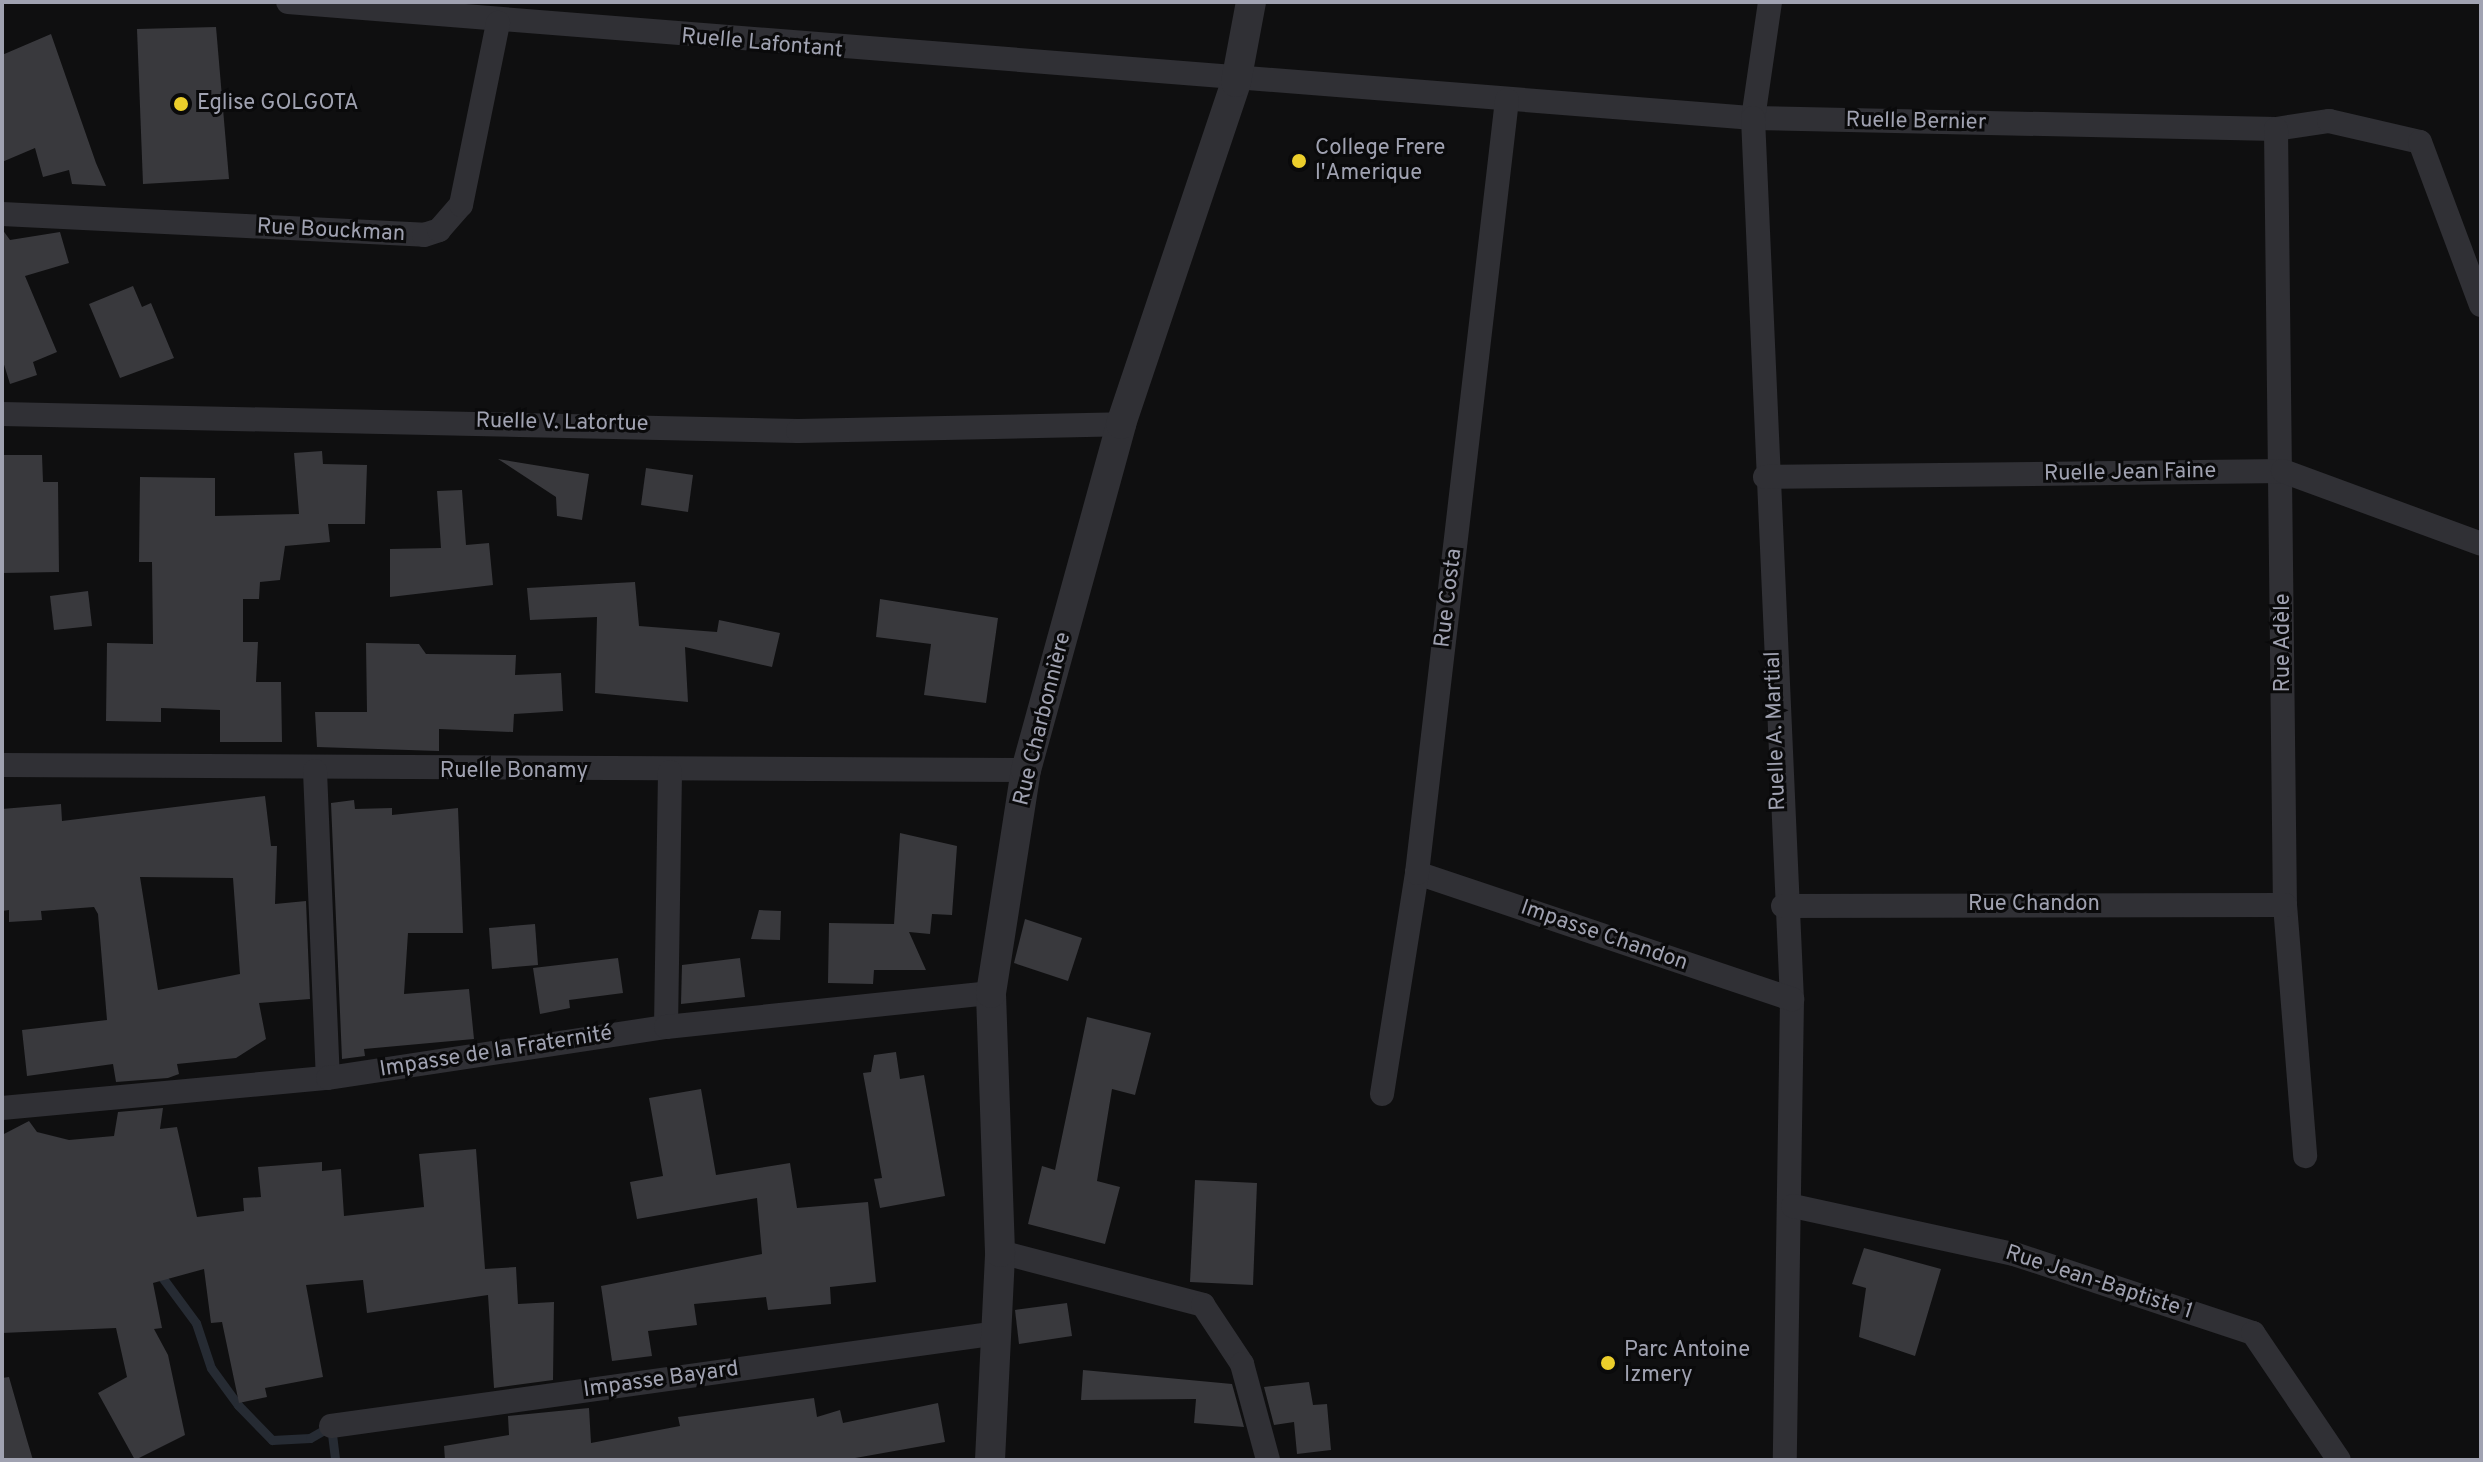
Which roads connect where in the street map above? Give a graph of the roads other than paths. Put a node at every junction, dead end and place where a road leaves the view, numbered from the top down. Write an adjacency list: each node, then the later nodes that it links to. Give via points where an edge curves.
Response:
1 (288, 2): 4 (street, Ruelle Lafontant)
2 (1251, 2): 5 (street, Rue Charbonnière)
3 (1770, 2): 7 (street, Ruelle A. Martial)
4 (498, 23): 5 (street, Ruelle Lafontant); 9 (street, Rue Bouckman, via 461,205 439,230 424,235)
5 (1236, 82): 6 (street, Ruelle Bernier); 12 (street, Rue Charbonnière)
6 (1507, 100): 7 (street, Ruelle Bernier); 20 (street, Rue Costa)
7 (1753, 118): 8 (street, Ruelle Bernier); 14 (street, Ruelle A. Martial)
8 (2276, 129): 10 (street, Ruelle Bernier, via 2329,121 2420,142); 13 (street, Rue Adèle)
9 (2, 214)
10 (2481, 305)
11 (2, 414): 12 (street, Ruelle V. Latortue, via 798,431)
12 (1121, 424): 17 (street, Rue Charbonnière)
13 (2283, 471): 14 (street, Ruelle Jean Faine); 15 (street, Ruelle Jean Faine); 21 (street, Rue Adèle)
14 (1765, 477): 22 (street, Ruelle A. Martial)
15 (2481, 544)
16 (2, 765): 18 (street, Ruelle Bonamy)
17 (1026, 770): 19 (street, Ruelle Bonamy); 23 (street, Rue Charbonnière)
18 (315, 771): 19 (street, Ruelle Bonamy); 26 (street)
19 (670, 772): 25 (street)
20 (1417, 873): 24 (street, Impasse Chandon); 27 (street, Rue Costa)
21 (2285, 905): 22 (street, Rue Chandon); 29 (street, Rue Adèle)
22 (1783, 906): 24 (street, Ruelle A. Martial)
23 (991, 993): 25 (street, Impasse de la Fraternité); 31 (street, Rue Charbonnière)
24 (1792, 999): 30 (street, Ruelle A. Martial)
25 (666, 1027): 26 (street, Impasse de la Fraternité)
26 (328, 1078): 28 (street, Impasse de la Fraternité)
27 (1382, 1094)
28 (2, 1108)
29 (2305, 1156)
30 (1793, 1206): 36 (street, Ruelle A. Martial); 37 (street, Rue Jean-Baptiste 1, via 2014,1254 2253,1333)
31 (1000, 1252): 32 (street, Rue Charbonnière); 35 (street, via 1203,1305 1242,1364)
32 (991, 1334): 33 (street, Impasse Bayard); 34 (street, Rue Charbonnière)
33 (331, 1426)
34 (990, 1460)
35 (1268, 1460)
36 (1785, 1460)
37 (2339, 1460)

